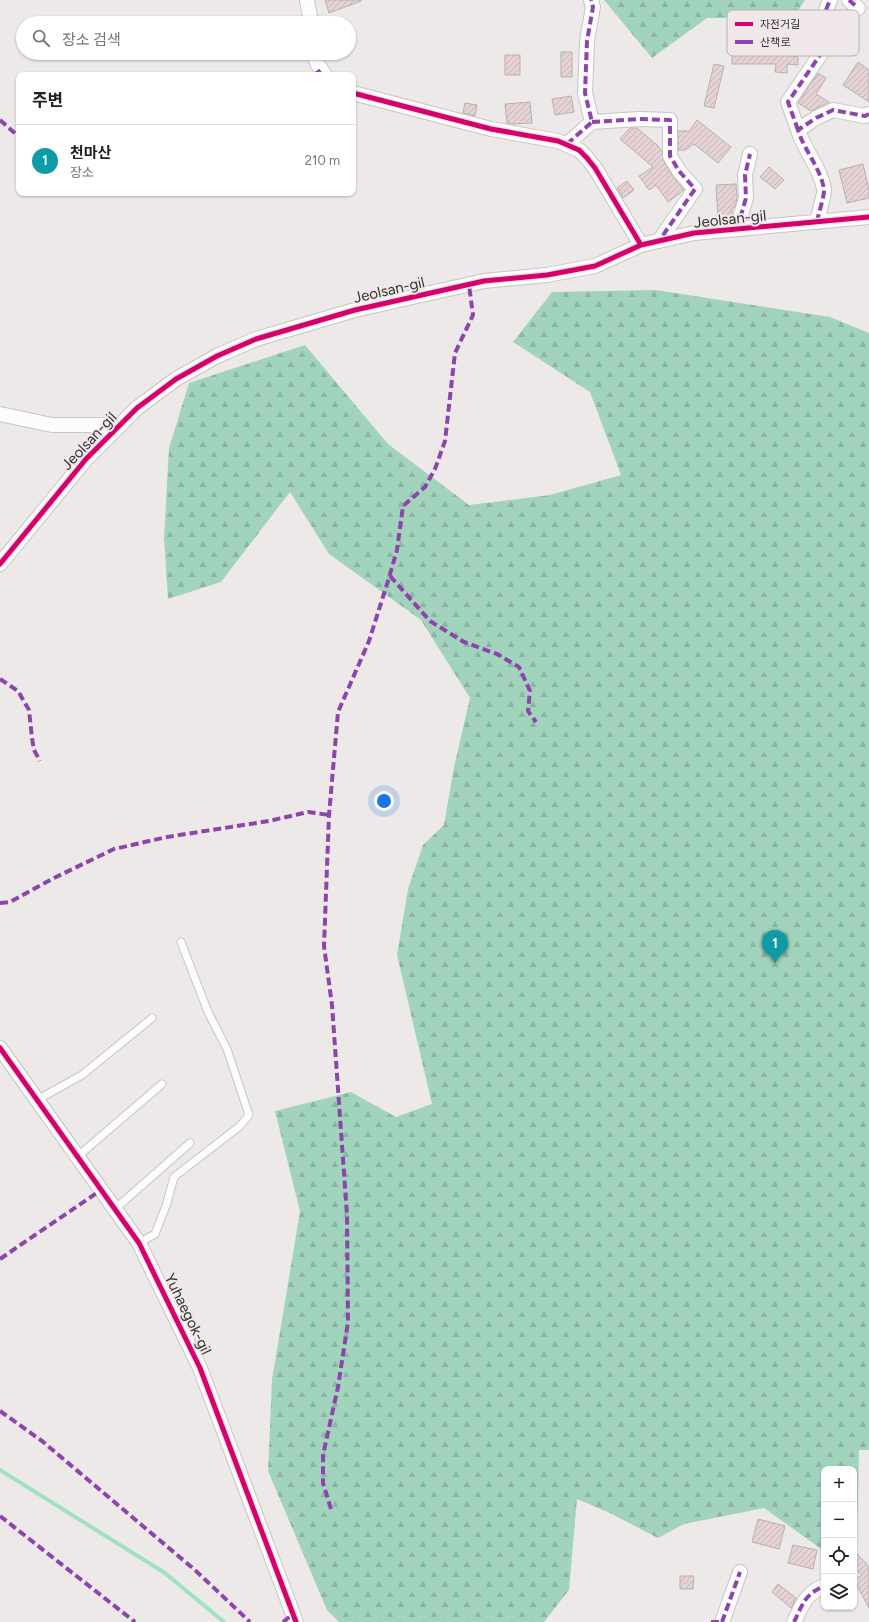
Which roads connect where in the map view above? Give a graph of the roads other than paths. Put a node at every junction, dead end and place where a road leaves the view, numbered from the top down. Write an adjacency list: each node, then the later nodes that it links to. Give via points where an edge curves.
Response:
1 (307, 0): 5 (street)
2 (591, 0): 11 (street, via 593,7 587,41 585,93)
3 (830, 0): 4 (street)
4 (826, 10)
5 (310, 16)
6 (819, 56): 12 (street, via 788,102)
7 (316, 60): 8 (street)
8 (323, 72)
9 (356, 93): 13 (street, via 491,129)
10 (869, 114): 12 (street, via 866,116 833,110)
11 (592, 122): 13 (street); 18 (street, via 670,120 670,156 695,189)
12 (798, 130): 16 (street, via 824,190)
13 (567, 144): 19 (street, via 587,158)
14 (750, 154): 17 (street, via 745,175 746,198)
15 (869, 217): 16 (street, Jeolsan-gil)
16 (817, 222): 17 (street, Jeolsan-gil)
17 (737, 229): 18 (street, Jeolsan-gil, via 694,233)
18 (659, 241): 19 (street, Jeolsan-gil)
19 (641, 245): 21 (street, Jeolsan-gil, via 595,266 547,275 484,281 355,310 256,339 217,356 176,379)
20 (0, 414): 21 (street, via 52,425)
21 (120, 424): 22 (street, Jeolsan-gil, via 86,459)
22 (0, 564)
23 (181, 942): 31 (lane, via 208,1012 227,1049 249,1115 240,1126 174,1177 166,1206 154,1234)
24 (152, 1018): 27 (lane, via 82,1075)
25 (0, 1048): 27 (street, Yuhaegok-gil)
26 (162, 1084): 29 (lane)
27 (37, 1100): 29 (street, Yuhaegok-gil)
28 (190, 1143): 30 (lane)
29 (77, 1157): 30 (street, Yuhaegok-gil)
30 (115, 1209): 31 (street, Yuhaegok-gil)
31 (139, 1242): 34 (street, Yuhaegok-gil, via 200,1368)
32 (740, 1572): 36 (street)
33 (821, 1587): 37 (street, via 802,1603)
34 (296, 1622)
35 (711, 1622): 36 (street)
36 (722, 1622)
37 (794, 1622)

